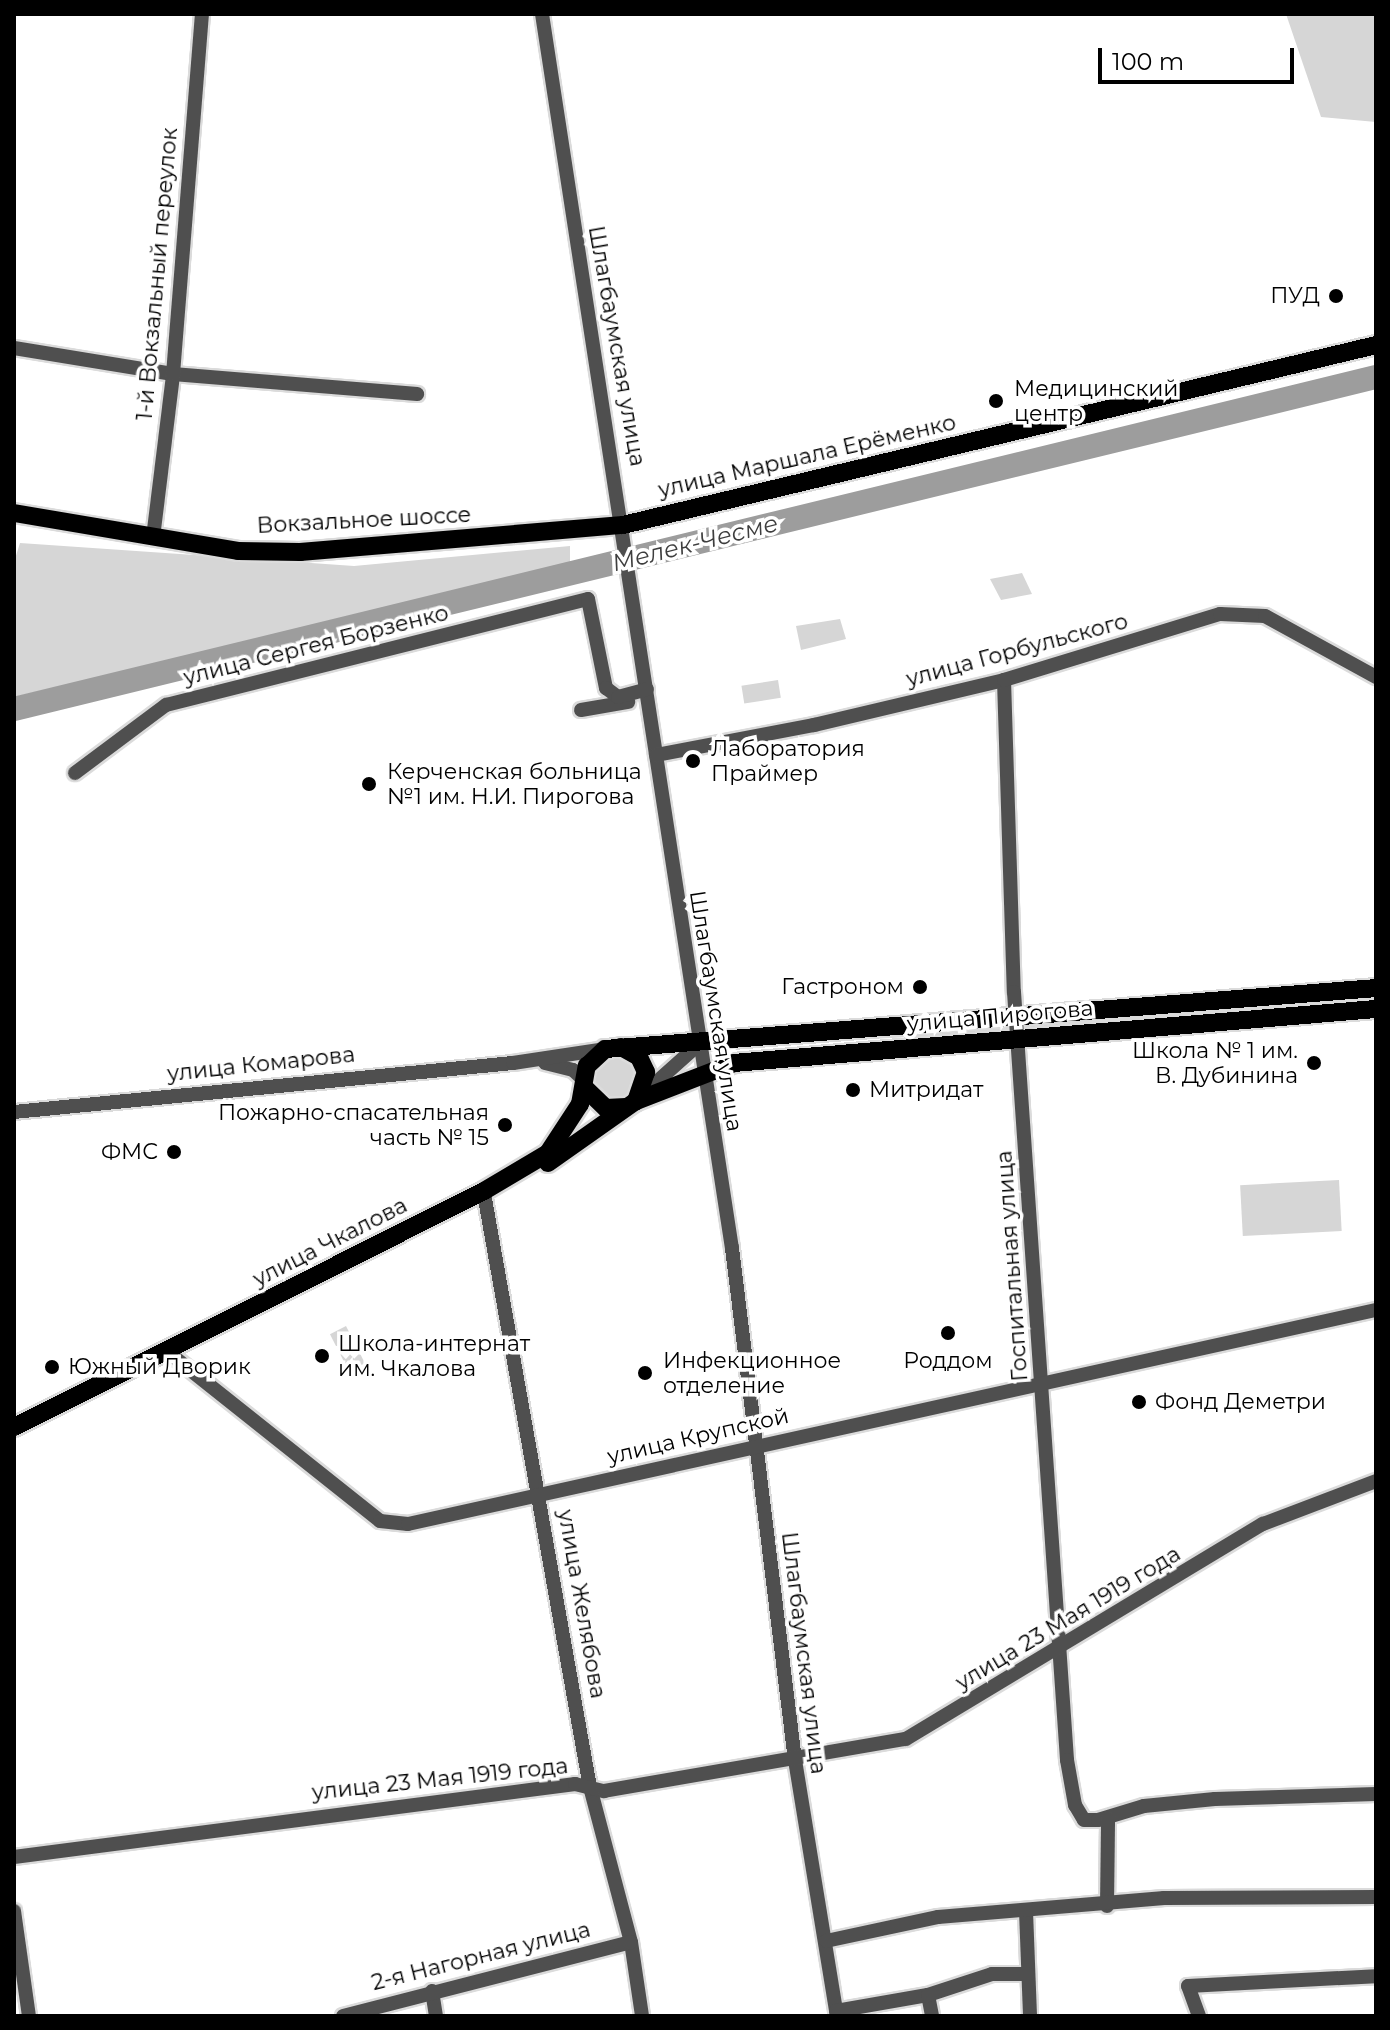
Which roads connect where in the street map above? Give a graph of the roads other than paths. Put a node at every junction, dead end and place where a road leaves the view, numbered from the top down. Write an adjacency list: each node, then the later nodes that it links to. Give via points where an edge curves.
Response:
1 (202, 14): 5 (street, 1-й Вокзальный переулок)
2 (542, 14): 8 (street, Шлагбаумская улица)
3 (1376, 345): 8 (main road, улица Маршала Ерёменко)
4 (14, 348): 5 (street)
5 (173, 374): 6 (street); 9 (street, 1-й Вокзальный переулок)
6 (417, 394)
7 (14, 513): 9 (main road, Вокзальное шоссе)
8 (623, 532): 9 (main road, Вокзальное шоссе, via 300,552 238,551); 12 (street, Шлагбаумская улица)
9 (153, 538)
10 (1376, 677): 11 (street, улица Горбульского, via 1265,616 1220,614)
11 (1004, 680): 15 (street, улица Горбульского); 19 (street, Госпитальная улица)
12 (647, 694): 13 (street); 15 (street, Шлагбаумская улица)
13 (618, 700): 14 (street); 16 (street, улица Сергея Борзенко, via 606,688 588,599 166,705)
14 (581, 710)
15 (656, 755): 21 (street, Шлагбаумская улица)
16 (75, 773)
17 (1376, 988): 19 (main road, улица Пирогова)
18 (1376, 1009): 20 (main road, улица Пирогова)
19 (1015, 1016): 20 (street, Госпитальная улица); 21 (main road, улица Пирогова)
20 (1017, 1038): 24 (main road, улица Пирогова, via 734,1063); 32 (street, Госпитальная улица)
21 (698, 1045): 22 (main road, улица Комарова); 24 (street, Шлагбаумская улица); 26 (street)
22 (616, 1048): 23 (street, улица Комарова); 25 (main road, улица Чкалова, via 592,1058); 26 (main road, via 639,1057 646,1072)
23 (513, 1063): 25 (street, улица Комарова, via 562,1065); 27 (street, улица Комарова)
24 (703, 1074): 26 (main road, улица Пирогова); 35 (street, Шлагбаумская улица, via 732,1248)
25 (585, 1085): 26 (main road, via 606,1108); 28 (main road, улица Чкалова)
26 (634, 1103): 28 (main road, улица Чкалова)
27 (14, 1112)
28 (550, 1156): 29 (main road, улица Чкалова)
29 (485, 1195): 31 (main road, улица Чкалова); 37 (street, улица Желябова)
30 (1376, 1310): 32 (street, улица Крупской)
31 (171, 1354): 33 (main road, улица Чкалова); 34 (main road, улица Чкалова); 37 (street, улица Крупской, via 380,1521 408,1524)
32 (1043, 1387): 35 (street, улица Крупской); 38 (street, Госпитальная улица)
33 (14, 1427)
34 (14, 1436)
35 (755, 1445): 37 (street, улица Крупской); 39 (street, Шлагбаумская улица)
36 (1376, 1481): 38 (street, улица 23 Мая 1919 года, via 1263,1524)
37 (541, 1495): 40 (street, улица Желябова)
38 (1062, 1649): 39 (street, улица 23 Мая 1919 года, via 906,1739); 42 (street, Госпитальная улица, via 1067,1760 1075,1805 1084,1820)
39 (795, 1760): 40 (street, улица 23 Мая 1919 года, via 604,1791); 48 (street, Шлагбаумская улица)
40 (590, 1787): 43 (street, улица 23 Мая 1919 года, via 575,1784 316,1815); 49 (street, улица Желябова)
41 (1376, 1794): 42 (street, via 1215,1799 1144,1806)
42 (1108, 1818): 45 (street)
43 (14, 1857)
44 (1376, 1897): 45 (street, via 1164,1898)
45 (1107, 1906): 47 (street)
46 (14, 1911): 54 (street)
47 (1026, 1911): 48 (street, via 938,1917); 50 (street)
48 (826, 1941): 55 (street, Шлагбаумская улица)
49 (631, 1942): 52 (street, 2-я Нагорная улица); 58 (street, улица Желябова)
50 (1028, 1974): 53 (street, via 992,1974); 60 (street)
51 (1376, 1976): 61 (street, via 1188,1986)
52 (432, 1991): 56 (street, 2-я Нагорная улица); 57 (street)
53 (928, 1995): 55 (street); 59 (street)
54 (24, 2010)
55 (836, 2014)
56 (343, 2016)
57 (436, 2016)
58 (642, 2016)
59 (932, 2016)
60 (1030, 2016)
61 (1199, 2016)

